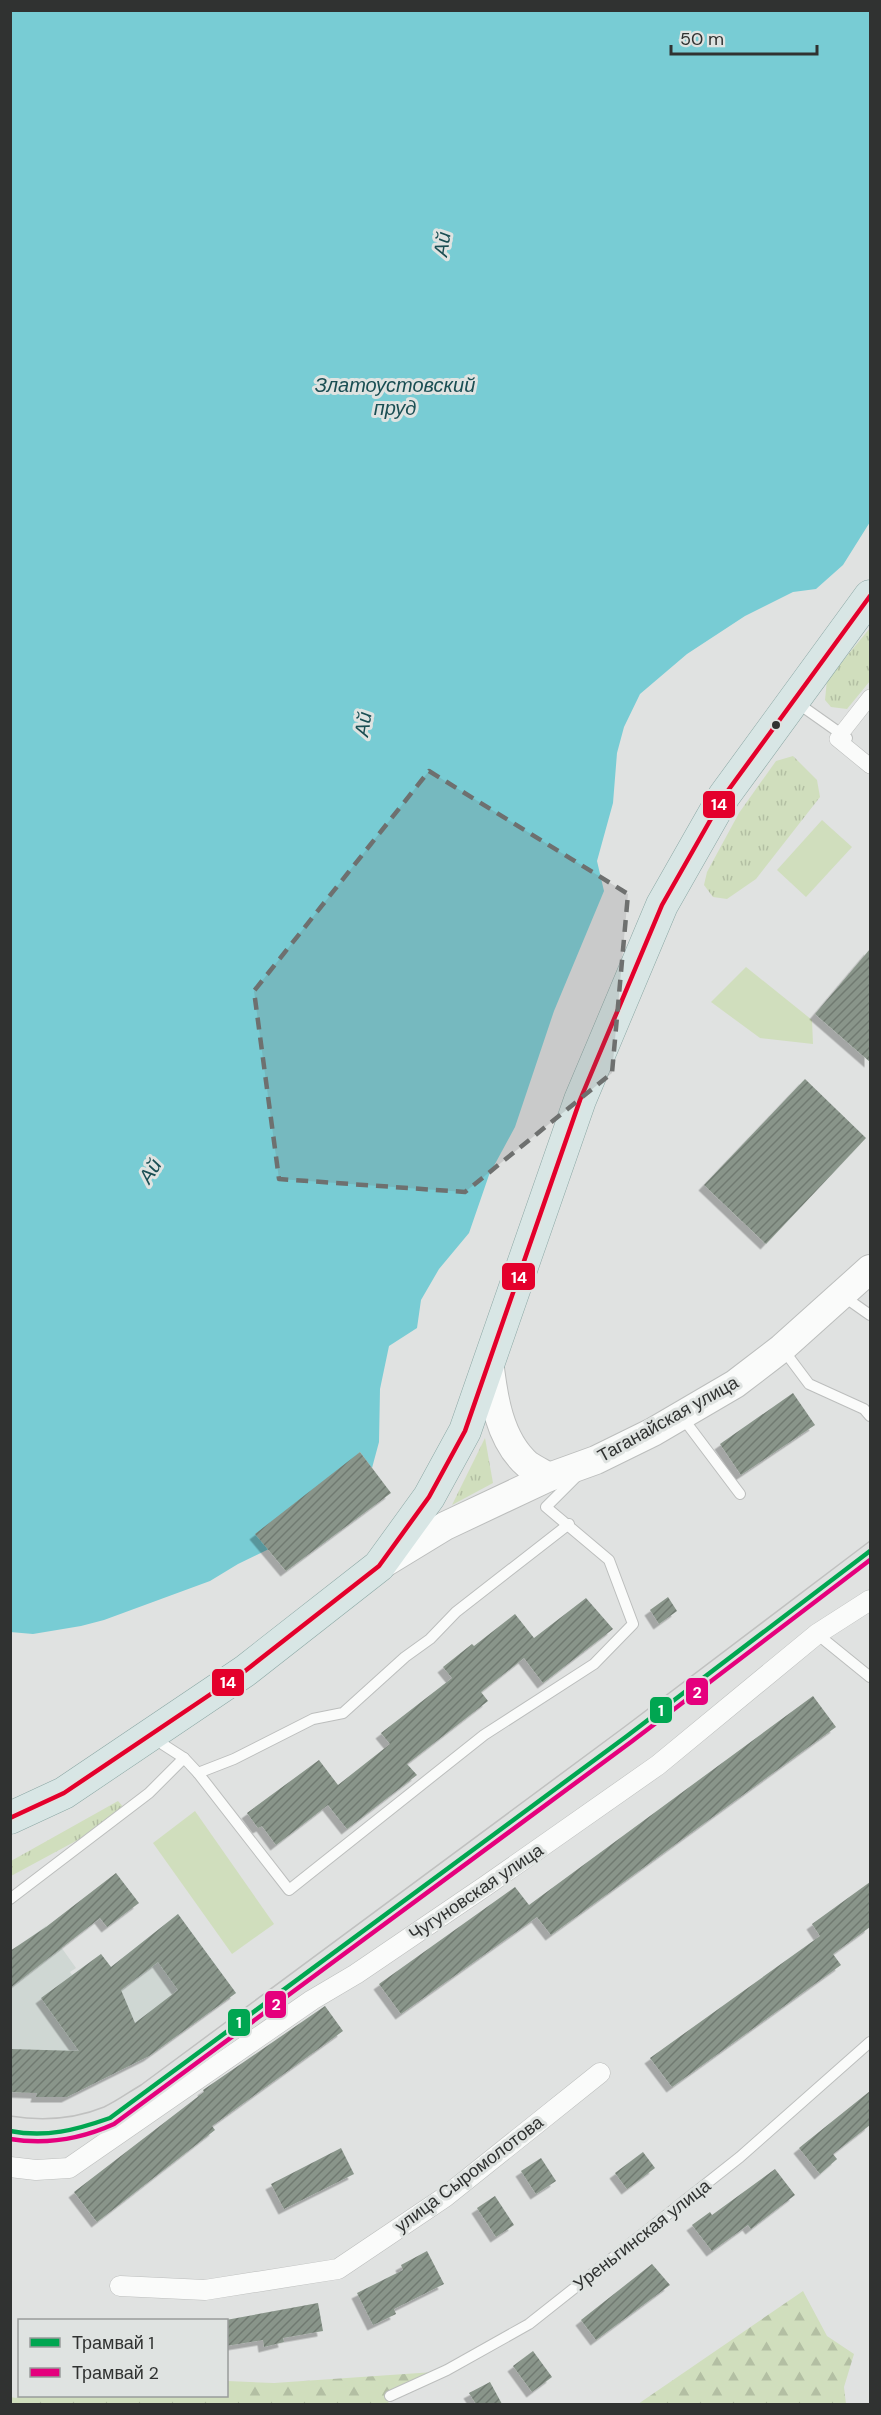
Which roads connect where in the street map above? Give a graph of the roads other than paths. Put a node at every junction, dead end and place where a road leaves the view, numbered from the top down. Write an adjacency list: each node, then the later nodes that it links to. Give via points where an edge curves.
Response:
1 (870, 596): 3 (main road)
2 (870, 698): 4 (street)
3 (793, 700): 4 (lane); 11 (main road, via 724,796 662,904 580,1100)
4 (842, 733): 5 (lane); 6 (street, via 837,739)
5 (870, 757)
6 (870, 766)
7 (870, 1269): 8 (main road, Таганайская улица)
8 (841, 1295): 9 (lane); 10 (main road, Таганайская улица)
9 (870, 1315)
10 (782, 1348): 12 (main road, Таганайская улица, via 735,1384); 13 (lane, via 809,1384 864,1409)
11 (489, 1360): 15 (main road, via 493,1395 504,1433 527,1464); 18 (main road, via 465,1431 429,1497)
12 (681, 1416): 14 (main road, Таганайская улица); 16 (lane)
13 (870, 1416)
14 (596, 1460): 15 (main road, Таганайская улица); 17 (lane, via 546,1507)
15 (549, 1477): 18 (main road, Таганайская улица, via 445,1526)
16 (740, 1494)
17 (569, 1524): 24 (lane, via 456,1612 343,1713 313,1719); 24 (lane, via 609,1560 633,1624 594,1664 484,1736 289,1890)
18 (379, 1566): 22 (main road, via 245,1671)
19 (870, 1599): 20 (street, Чугуновская улица)
20 (817, 1634): 21 (lane); 29 (street, Чугуновская улица, via 658,1765 69,2168)
21 (870, 1677)
22 (150, 1736): 23 (lane); 25 (main road, via 64,1793)
23 (184, 1758): 24 (lane); 26 (lane, via 149,1793)
24 (198, 1773)
25 (10, 1818)
26 (10, 1899)
27 (870, 2042): 31 (lane, Уреньгинская улица, via 740,2157 529,2324 447,2370)
28 (600, 2073): 30 (street, улица Сыромолотова, via 445,2198 338,2269 205,2290)
29 (10, 2167)
30 (120, 2286)
31 (390, 2396)

